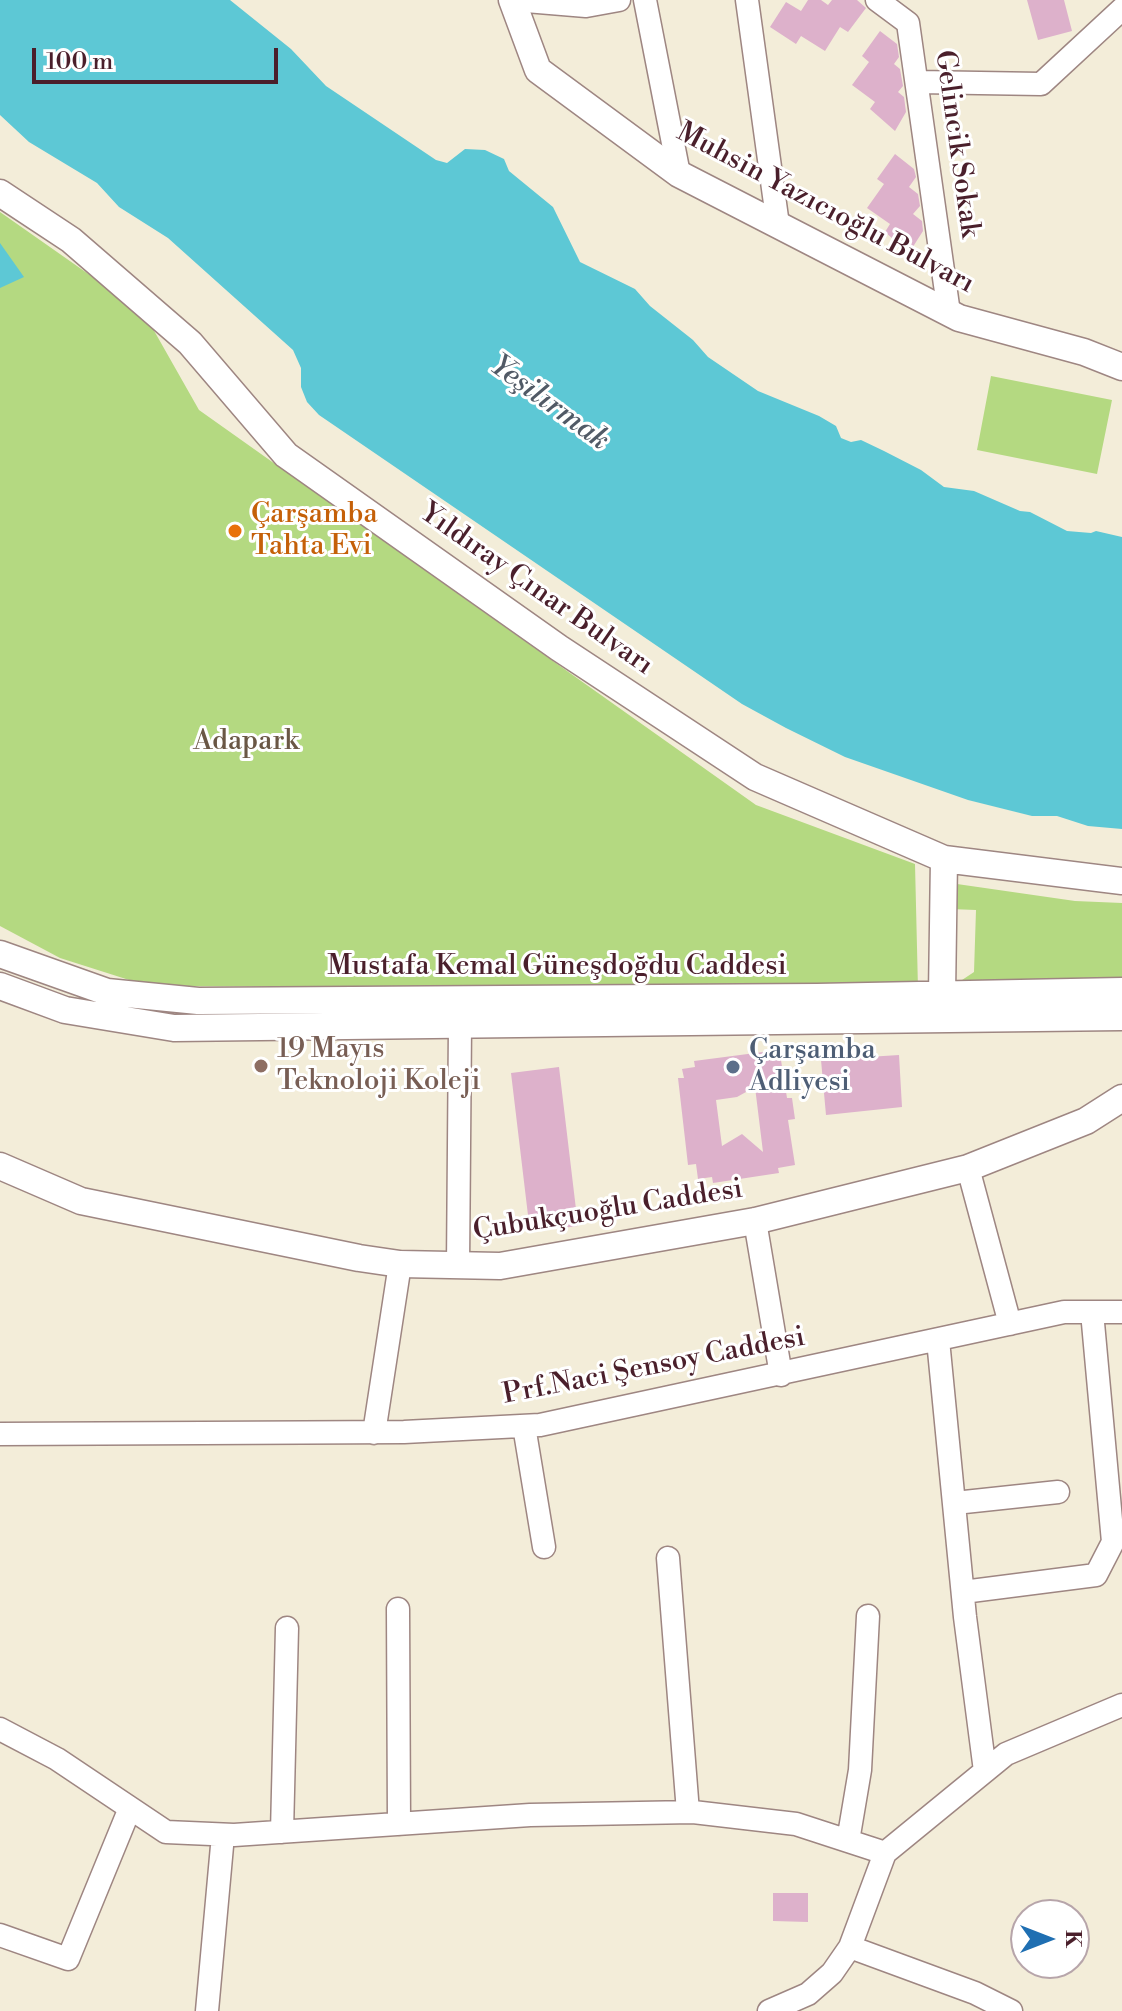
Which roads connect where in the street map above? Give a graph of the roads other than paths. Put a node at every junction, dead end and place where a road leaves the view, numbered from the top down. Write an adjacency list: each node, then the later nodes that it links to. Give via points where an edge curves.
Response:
1 (513, 0): 2 (street, via 586,6); 8 (main road, Muhsin Yazıcıoğlu Bulvarı, via 538,70)
2 (619, 0)
3 (645, 0): 8 (street)
4 (747, 0): 10 (street)
5 (877, 0): 7 (street, Gelincik Sokak, via 908,23)
6 (1122, 9): 7 (street, via 1041,84)
7 (918, 82): 11 (street, Gelincik Sokak)
8 (679, 174): 10 (main road, Muhsin Yazıcıoğlu Bulvarı)
9 (0, 193): 15 (main road, Yıldıray Çınar Bulvarı, via 71,240 190,343 286,455 559,648 755,777)
10 (778, 225): 11 (main road, Muhsin Yazıcıoğlu Bulvarı)
11 (949, 313): 12 (main road, Muhsin Yazıcıoğlu Bulvarı)
12 (1084, 352): 13 (main road, Muhsin Yazıcıoğlu Bulvarı); 14 (main road, Muhsin Yazıcıoğlu Bulvarı)
13 (1122, 356)
14 (1122, 367)
15 (944, 859): 16 (main road, Yıldıray Çınar Bulvarı); 20 (main road)
16 (1122, 881)
17 (0, 954): 20 (main road, Mustafa Kemal Güneşdoğdu Caddesi, via 107,992 198,1001)
18 (0, 986): 22 (main road, Mustafa Kemal Güneşdoğdu Caddesi, via 65,1010 174,1028)
19 (1122, 991): 20 (main road, Mustafa Kemal Güneşdoğdu Caddesi)
20 (942, 994)
21 (1122, 1017): 22 (main road, Mustafa Kemal Güneşdoğdu Caddesi)
22 (460, 1025): 28 (street)
23 (1122, 1098): 25 (main road, Çubukçuoğlu Caddesi, via 1086,1121)
24 (0, 1166): 27 (main road, Çubukçuoğlu Caddesi, via 81,1201)
25 (968, 1168): 26 (main road, Çubukçuoğlu Caddesi); 31 (street)
26 (755, 1221): 28 (main road, Çubukçuoğlu Caddesi, via 500,1266); 33 (street)
27 (400, 1264): 28 (main road, Çubukçuoğlu Caddesi); 35 (street)
28 (458, 1266)
29 (1092, 1312): 30 (street, Prf.Naci Şensoy Caddesi); 31 (street, Prf.Naci Şensoy Caddesi, via 1064,1312); 41 (street, via 1113,1542 1096,1575)
30 (1122, 1312)
31 (1010, 1324): 32 (street, Prf.Naci Şensoy Caddesi)
32 (938, 1340): 33 (street, Prf.Naci Şensoy Caddesi); 38 (street)
33 (781, 1375): 34 (street, Prf.Naci Şensoy Caddesi)
34 (524, 1426): 35 (street, Prf.Naci Şensoy Caddesi); 39 (street)
35 (374, 1433): 36 (street, Prf.Naci Şensoy Caddesi)
36 (0, 1434)
37 (1058, 1492): 38 (street)
38 (955, 1503): 41 (street)
39 (544, 1547)
40 (668, 1558): 49 (street)
41 (963, 1592): 47 (street)
42 (398, 1609): 50 (street)
43 (868, 1616): 53 (street, via 860,1770)
44 (287, 1628): 51 (street)
45 (1122, 1705): 47 (street, via 1006,1754)
46 (0, 1729): 48 (street)
47 (985, 1771): 54 (street)
48 (130, 1808): 52 (street, via 166,1832); 55 (street, via 68,1959)
49 (688, 1812): 50 (street); 53 (street, via 796,1824)
50 (399, 1824): 51 (street)
51 (282, 1832): 52 (street)
52 (223, 1835): 57 (street)
53 (848, 1841): 54 (street)
54 (885, 1853): 56 (street)
55 (0, 1935)
56 (850, 1947): 58 (street, via 808,1994); 59 (street)
57 (207, 2011)
58 (769, 2011)
59 (1011, 2011)

